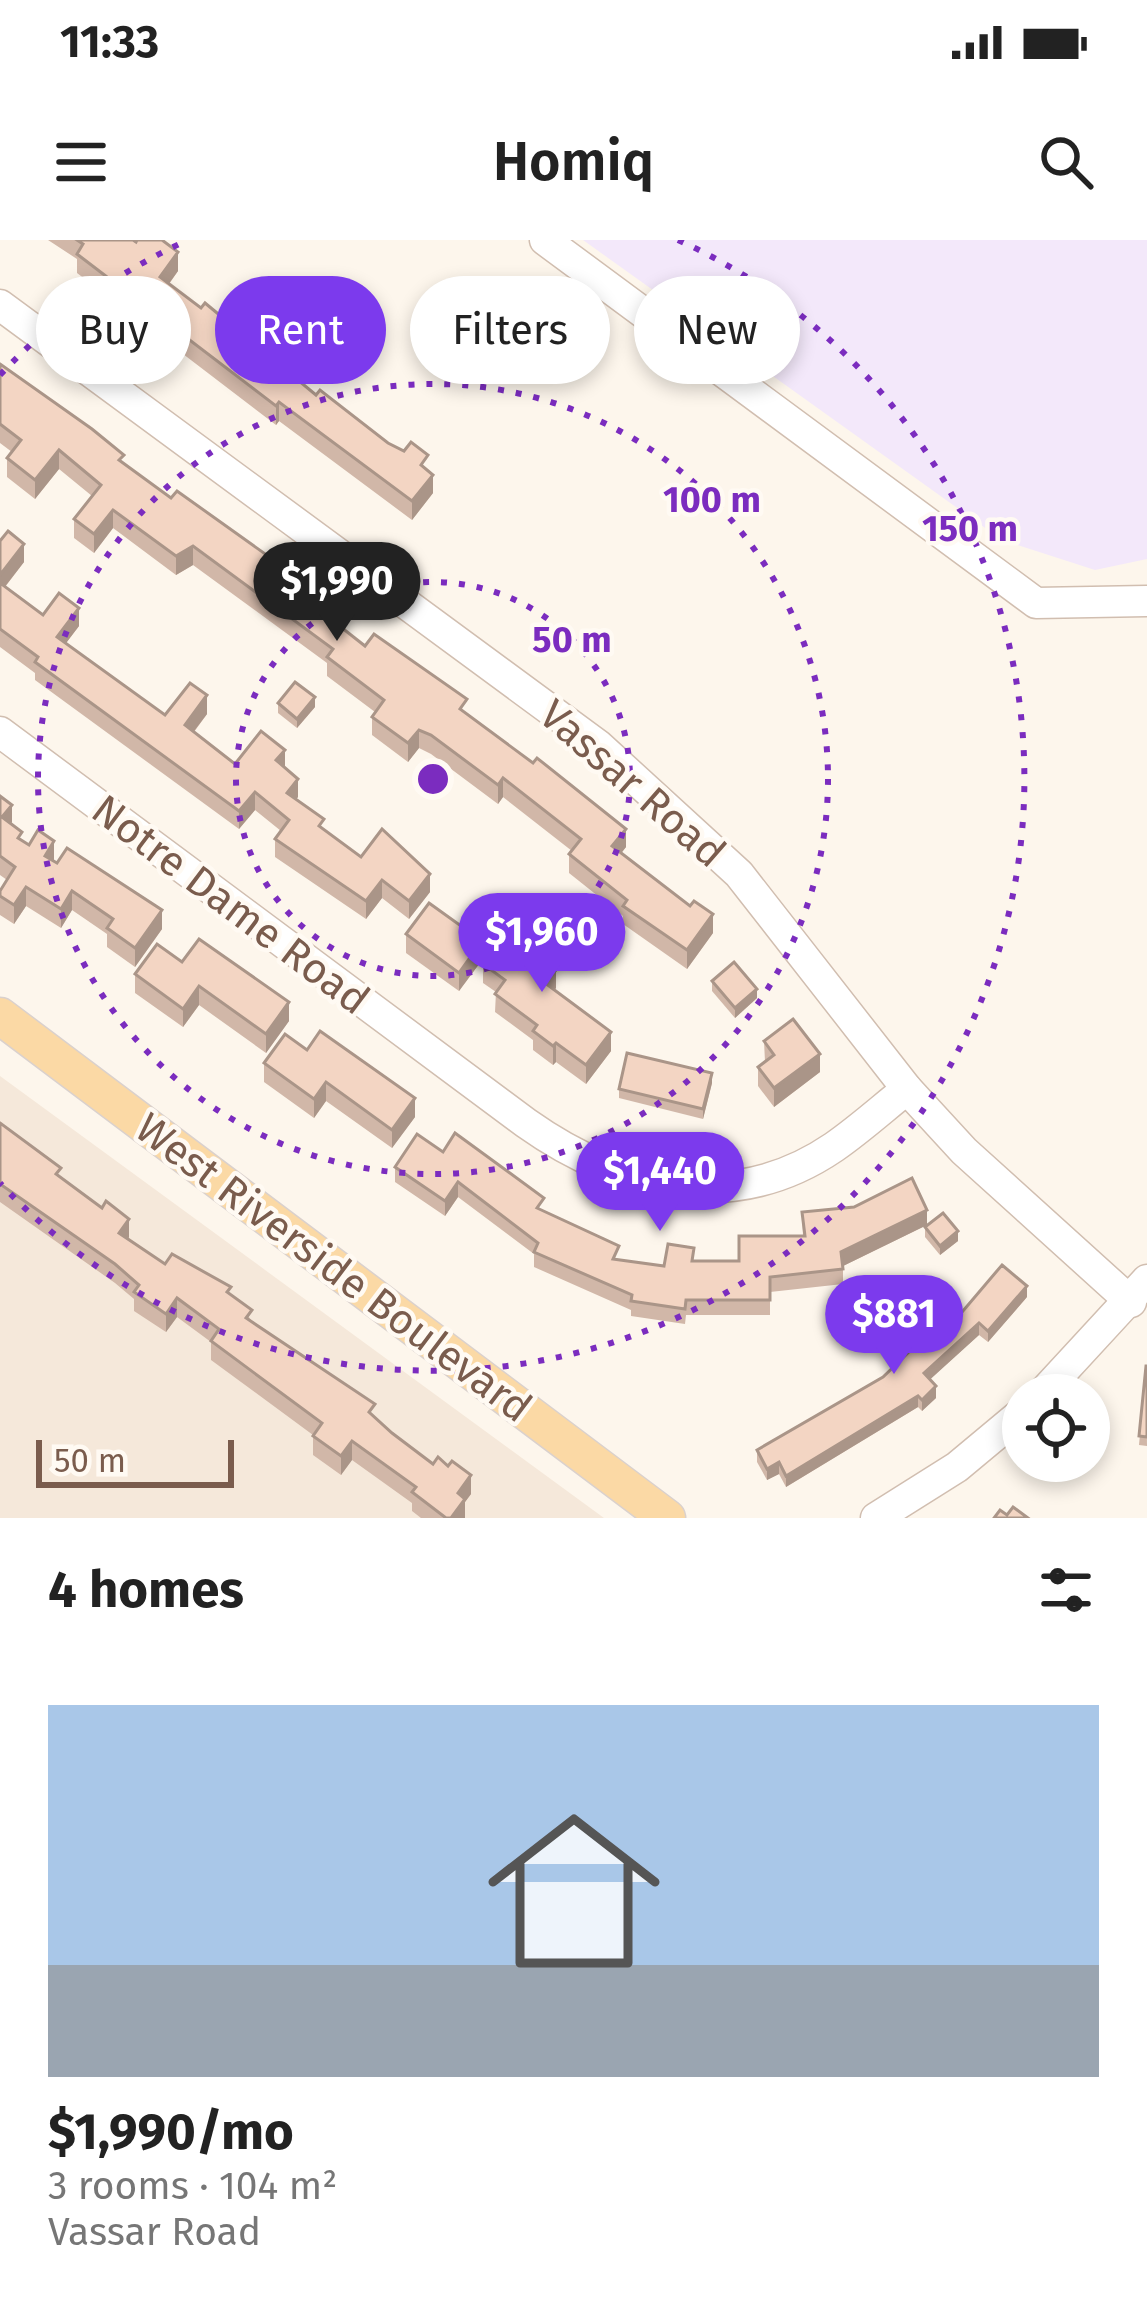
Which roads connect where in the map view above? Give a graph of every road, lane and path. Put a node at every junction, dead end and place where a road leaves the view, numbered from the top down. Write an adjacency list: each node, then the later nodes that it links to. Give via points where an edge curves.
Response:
1 (545, 240): 3 (street, via 1036,603)
2 (0, 305): 6 (street, Vassar Road, via 598,745 739,874)
3 (1147, 601)
4 (0, 732): 6 (street, Notre Dame Road, via 526,1123 606,1171 650,1185 744,1185 833,1148)
5 (0, 1016): 10 (main road, West Riverside Boulevard)
6 (907, 1089): 7 (street, Vassar Road, via 977,1164)
7 (1139, 1291): 8 (street)
8 (1061, 1374)
9 (1002, 1430): 11 (street)
10 (668, 1518)
11 (876, 1518)

